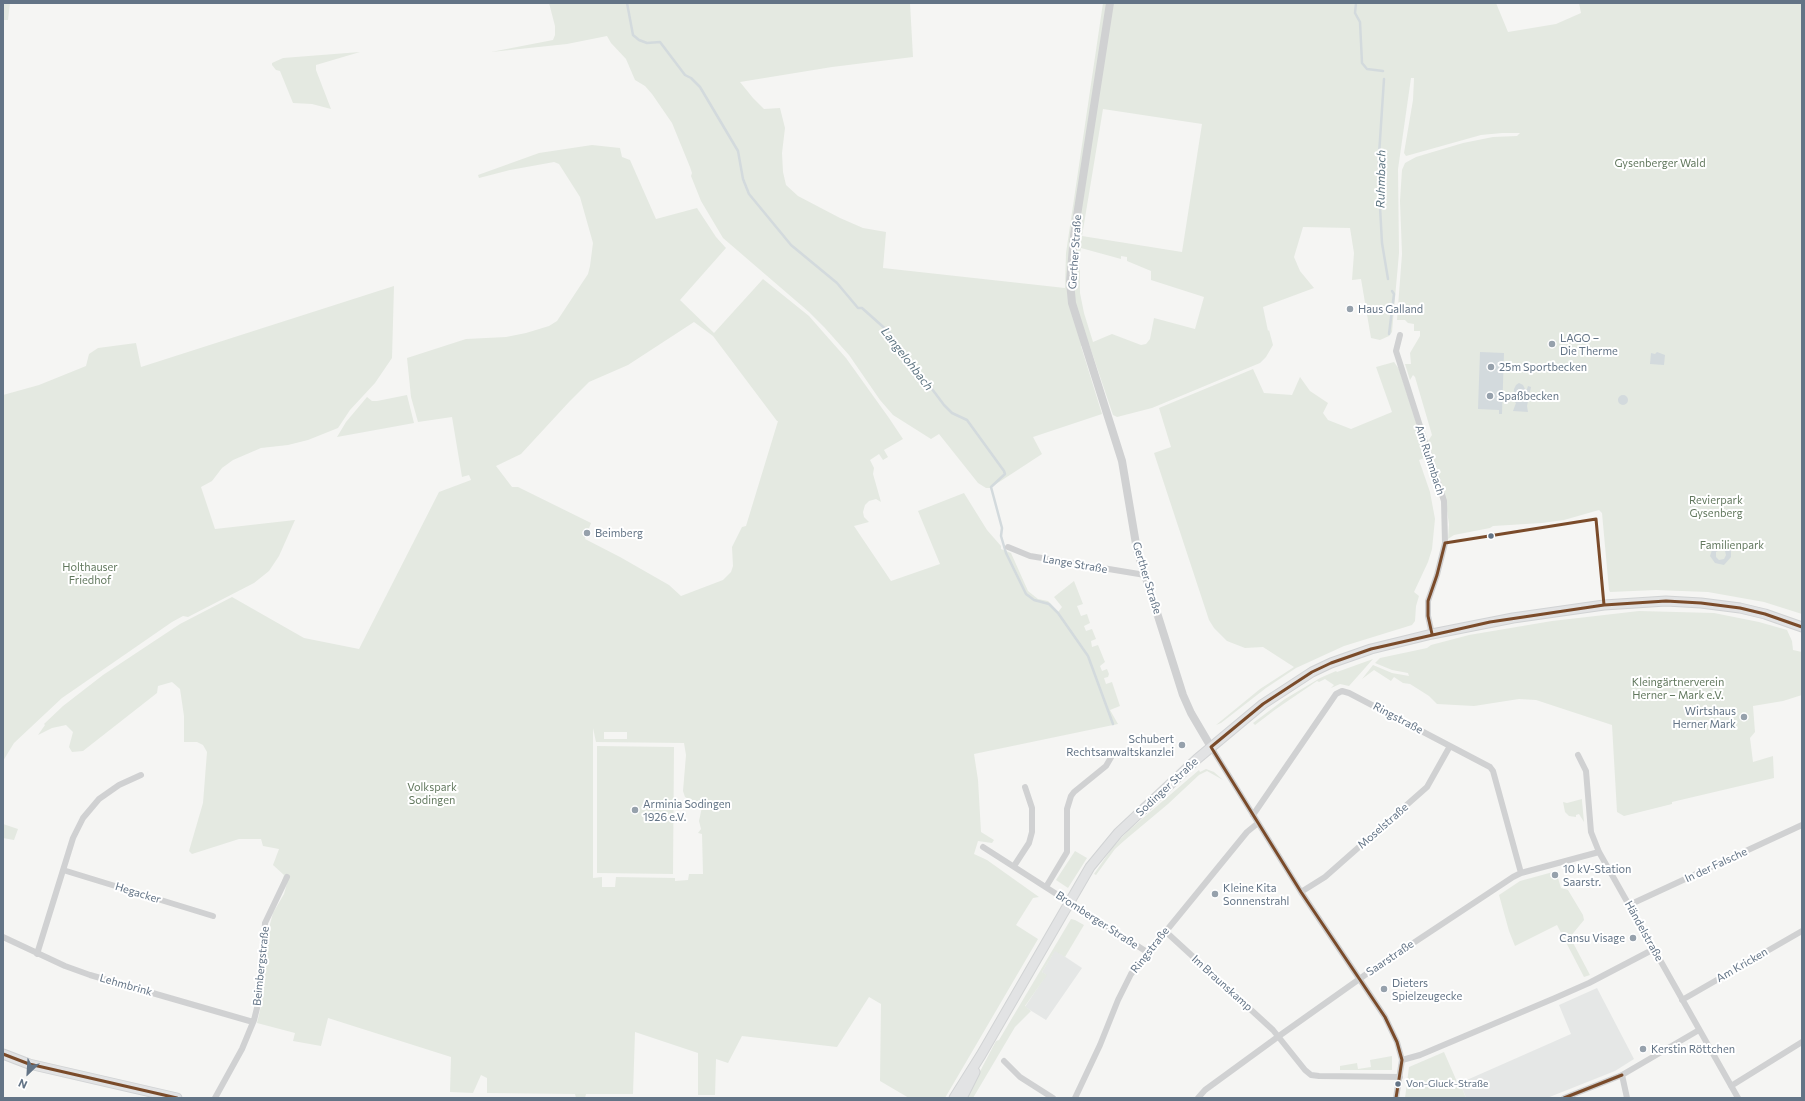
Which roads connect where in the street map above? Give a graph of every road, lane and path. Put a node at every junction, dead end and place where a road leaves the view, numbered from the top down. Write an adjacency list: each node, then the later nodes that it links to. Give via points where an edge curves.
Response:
1 (1110, 3): 4 (street, Gerther Straße, via 1074,235 1070,282 1072,304 1122,461 1136,543)
2 (1400, 335): 6 (street, Am Ruhmbach, via 1396,351 1444,501 1445,543 1438,575 1428,601)
3 (1008, 546): 4 (street, Lange Straße, via 1030,556)
4 (1145, 575): 8 (street, Gerther Straße, via 1183,695)
5 (1802, 627): 6 (main road, Sodinger Straße, via 1740,608 1666,601 1604,605 1536,614)
6 (1432, 634): 8 (main road, Sodinger Straße, via 1371,649 1312,672 1262,704)
7 (1450, 746): 13 (street, Ringstraße, via 1342,691 1336,694); 20 (street, Ringstraße, via 1493,771); 23 (street, Moselstraße, via 1427,787 1325,877)
8 (1212, 747): 13 (street, Gerther Straße); 24 (main road, Sodinger Straße, via 1118,833 1090,867)
9 (1113, 754): 22 (street, Bromberger Straße, via 1106,766 1071,796 1067,809 1067,852)
10 (1578, 755): 17 (street, Händelstraße, via 1586,771 1590,826)
11 (141, 776): 19 (street, via 119,785 89,809 73,838)
12 (1025, 787): 18 (street, via 1032,808 1032,832 1029,843)
13 (1253, 814): 14 (street, Gerther Straße)
14 (1258, 823): 23 (street, Gerther Straße); 27 (street, Ringstraße, via 1247,832)
15 (1802, 825): 25 (street, In der Falsche)
16 (983, 847): 18 (street, Bromberger Straße)
17 (1599, 852): 20 (street, Saarstraße); 25 (street, Händelstraße)
18 (1014, 866): 22 (street, Bromberger Straße)
19 (63, 870): 26 (street, Hegacker); 32 (street)
20 (1521, 873): 33 (street, Saarstraße, via 1454,914)
21 (287, 877): 35 (street, Beimbergstraße, via 265,923 259,1000)
22 (1046, 887): 24 (street, Bromberger Straße)
23 (1301, 892): 33 (street, Gerther Straße)
24 (1070, 902): 31 (street, Bromberger Straße); 40 (main road, Sodinger Straße)
25 (1629, 905): 30 (street, Händelstraße)
26 (213, 916)
27 (1165, 931): 31 (street, Ringstraße); 37 (street, Im Braunskamp)
28 (1802, 931): 34 (street, Am Kricken)
29 (3, 937): 32 (street, Lehmbrink)
30 (1654, 949): 34 (street, Händelstraße); 41 (street, via 1569,992 1427,1052)
31 (1147, 952): 51 (street, Ringstraße, via 1131,974 1118,1000)
32 (37, 954): 35 (street, Lehmbrink, via 90,975)
33 (1360, 979): 37 (street, Saarstraße); 41 (street, Gerther Straße, via 1385,1018 1397,1042)
34 (1682, 1000): 36 (street, Händelstraße)
35 (253, 1022): 47 (street, Beimbergstraße, via 242,1049)
36 (1699, 1030): 43 (street); 45 (street, Händelstraße)
37 (1279, 1036): 44 (street, Im Braunskamp, via 1305,1070 1314,1076); 52 (street, Saarstraße, via 1205,1090)
38 (1802, 1042): 45 (street)
39 (3, 1054): 46 (main road, via 29,1064)
40 (981, 1055): 48 (main road, Sodinger Straße); 49 (main road, Sodinger Straße, via 974,1077)
41 (1402, 1060): 44 (street, Gerther Straße)
42 (1004, 1061): 50 (street, via 1020,1077)
43 (1622, 1075): 54 (street); 55 (street)
44 (1400, 1077): 53 (street, Gerther Straße)
45 (1731, 1086): 56 (street, Händelstraße)
46 (177, 1098)
47 (215, 1098)
48 (954, 1098)
49 (962, 1098)
50 (1053, 1098)
51 (1075, 1098)
52 (1198, 1098)
53 (1396, 1098)
54 (1564, 1098)
55 (1627, 1098)
56 (1738, 1098)

